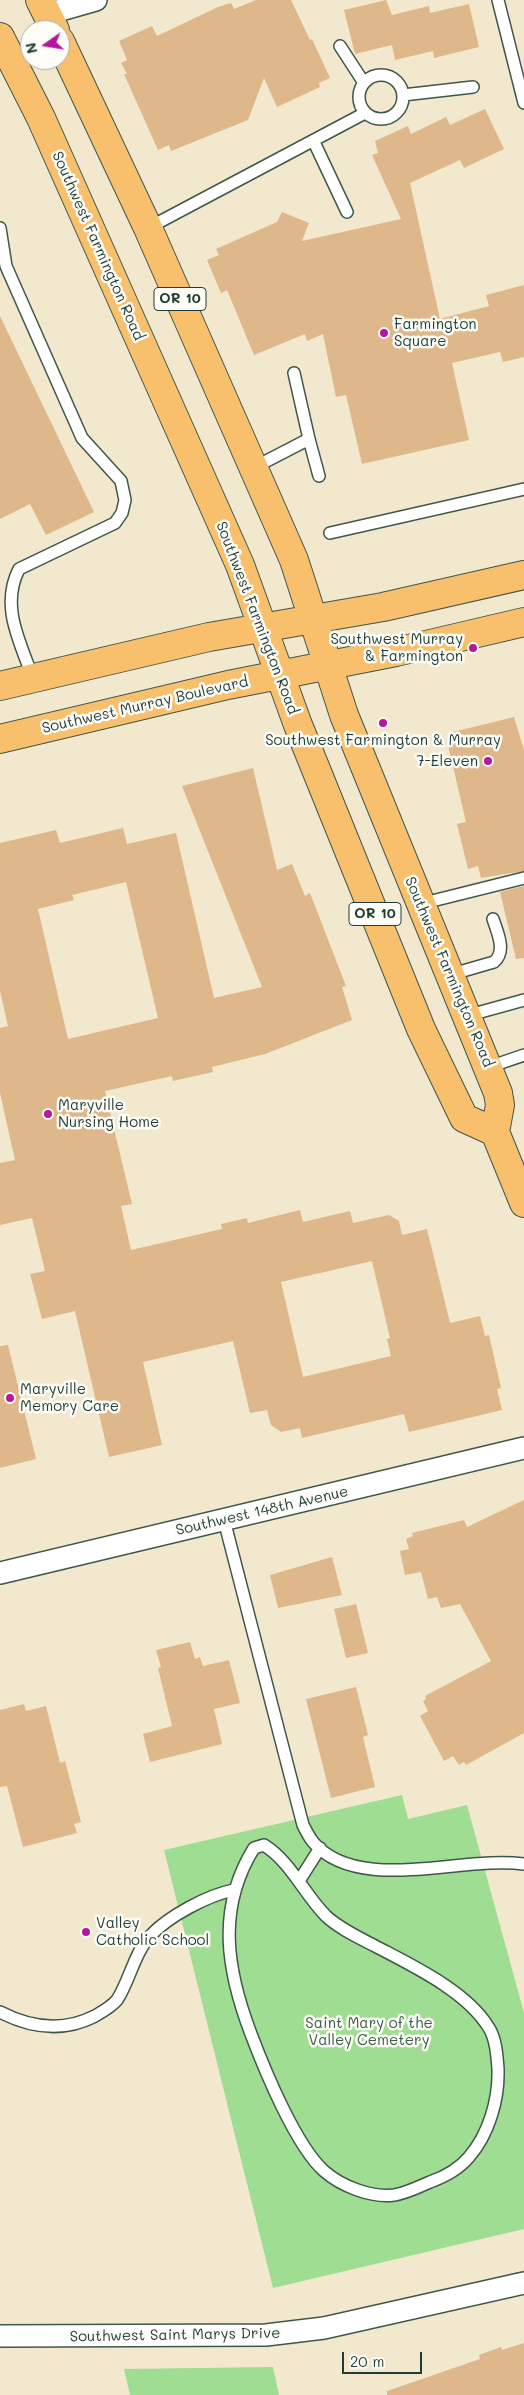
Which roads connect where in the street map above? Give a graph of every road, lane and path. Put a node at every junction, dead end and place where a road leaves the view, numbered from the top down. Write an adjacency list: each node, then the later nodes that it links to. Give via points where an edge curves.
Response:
1 (96, 0): 3 (street)
2 (498, 0): 10 (lane)
3 (48, 15)
4 (0, 37): 25 (main road, Southwest Farmington Road / OR 10, via 41,118 240,565)
5 (340, 46): 7 (lane)
6 (70, 62): 15 (main road, Southwest Farmington Road / OR 10)
7 (364, 83): 9 (lane, via 370,77 387,76 395,80); 11 (lane, via 358,98)
8 (473, 87): 9 (lane)
9 (402, 95): 11 (lane, via 401,106 385,119)
10 (524, 103)
11 (365, 113): 12 (lane)
12 (314, 142): 13 (lane); 15 (lane)
13 (347, 212)
14 (0, 228): 28 (lane, via 6,266 82,438 122,481 125,500 115,523 19,569 9,595 10,612)
15 (148, 228): 18 (main road, Southwest Farmington Road / OR 10)
16 (294, 374): 17 (lane)
17 (308, 439): 18 (lane); 19 (lane)
18 (255, 467): 23 (main road, Southwest Farmington Road / OR 10, via 294,560)
19 (319, 476)
20 (524, 489): 21 (lane)
21 (330, 533)
22 (524, 575): 23 (main road)
23 (314, 619): 25 (main road); 26 (main road, Southwest Farmington Road / OR 10)
24 (524, 622): 26 (main road, Southwest Murray Boulevard)
25 (263, 628): 27 (main road, Southwest Farmington Road / OR 10); 28 (main road)
26 (328, 665): 27 (main road, Southwest Murray Boulevard); 32 (main road, Southwest Farmington Road / OR 10, via 344,715)
27 (279, 674): 30 (main road, Southwest Murray Boulevard); 39 (main road, Southwest Farmington Road / OR 10, via 430,1048 464,1118)
28 (33, 678): 29 (main road)
29 (0, 686)
30 (0, 739)
31 (524, 878): 32 (lane)
32 (420, 904): 34 (main road, Southwest Farmington Road / OR 10)
33 (493, 919): 34 (lane, via 502,949 499,958)
34 (449, 975): 36 (main road, Southwest Farmington Road / OR 10)
35 (524, 1000): 36 (lane)
36 (466, 1016): 38 (main road, Southwest Farmington Road / OR 10)
37 (524, 1055): 38 (lane)
38 (489, 1067): 39 (main road, Southwest Farmington Road / OR 10, via 500,1104)
39 (495, 1132): 40 (main road)
40 (524, 1202)
41 (524, 1448): 42 (street, Southwest 148th Avenue)
42 (224, 1520): 43 (street, Southwest 148th Avenue); 44 (lane, via 303,1825)
43 (0, 1573)
44 (320, 1848): 45 (lane, via 347,1864 369,1869 399,1870 496,1862); 46 (lane)
45 (524, 1864)
46 (299, 1881): 47 (lane, via 264,1845 254,1848 244,1863); 47 (lane, via 326,1916 346,1931 451,1990 476,2010 490,2029 497,2055 498,2093 481,2139 469,2158 450,2173 407,2192 375,2194 353,2188 326,2173 303,2146 244,2016 227,1934)
47 (234, 1890): 48 (lane, via 200,1901 151,1936 116,2001 81,2023 60,2027 26,2022)
48 (0, 2012)
49 (524, 2283): 50 (street, Southwest Saint Marys Drive, via 296,2332 266,2335)
50 (0, 2336)

